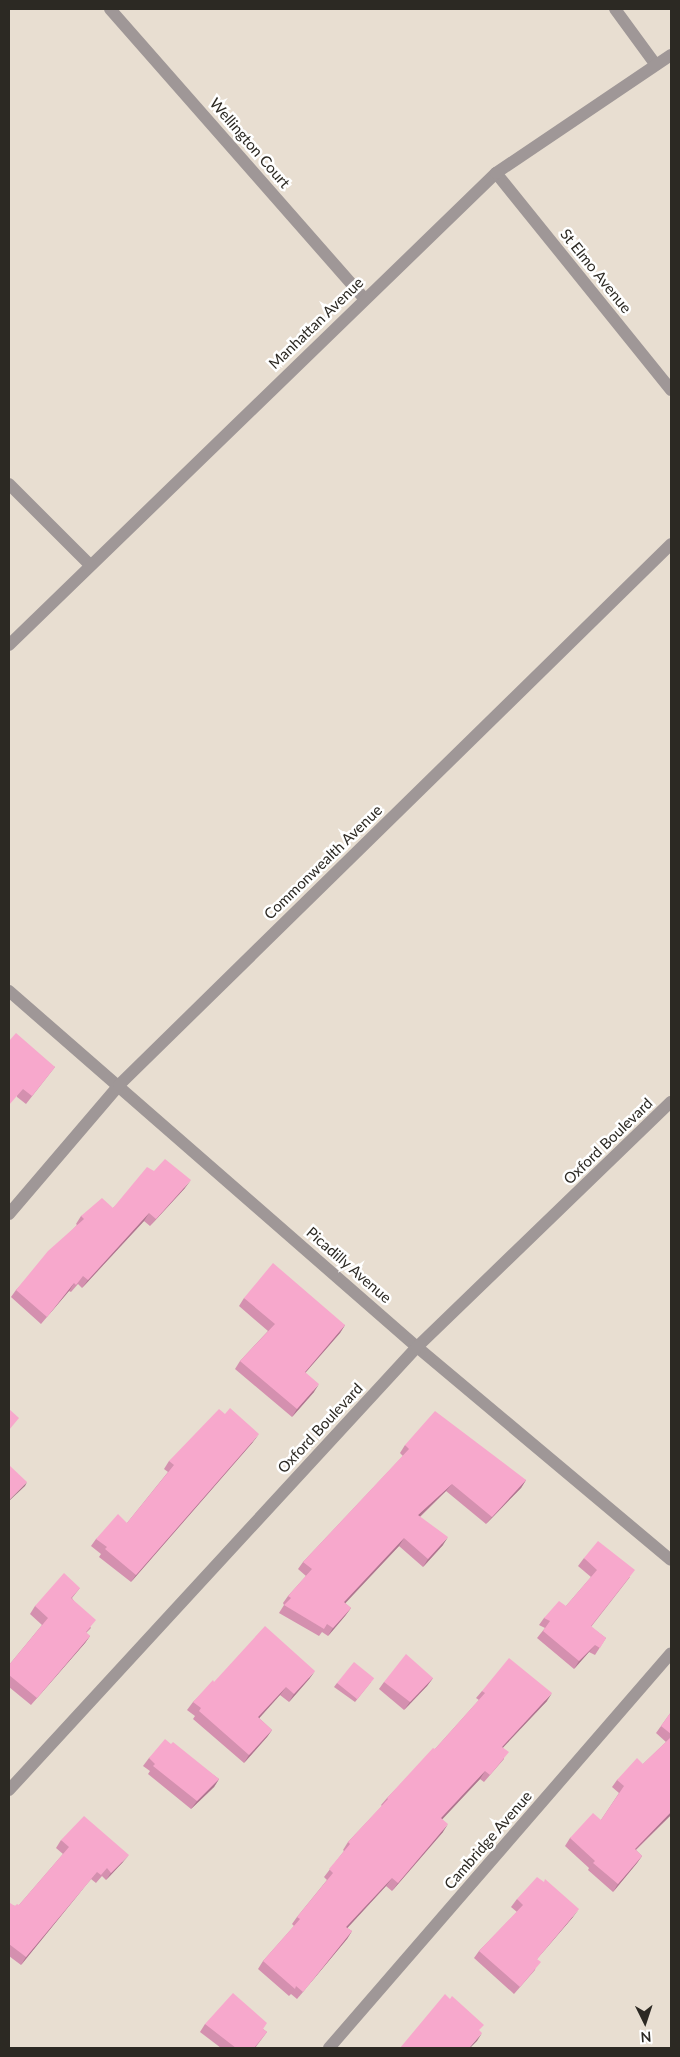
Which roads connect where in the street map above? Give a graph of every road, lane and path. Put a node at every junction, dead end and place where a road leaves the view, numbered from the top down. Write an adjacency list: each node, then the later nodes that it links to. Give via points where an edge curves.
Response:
1 (110, 9): 6 (street, Wellington Court)
2 (616, 9): 4 (street)
3 (671, 55): 4 (street, Manhattan Avenue)
4 (656, 65): 5 (street, Manhattan Avenue)
5 (496, 173): 6 (street, Manhattan Avenue); 7 (street, St Elmo Avenue)
6 (365, 299): 10 (street, Manhattan Avenue)
7 (671, 390)
8 (9, 484): 10 (street)
9 (671, 544): 13 (street, Commonwealth Avenue)
10 (90, 565): 11 (street, Manhattan Avenue)
11 (9, 646)
12 (9, 991): 13 (street, Picadilly Avenue)
13 (119, 1085): 15 (street, Commonwealth Avenue); 16 (street, Picadilly Avenue)
14 (671, 1102): 16 (street, Oxford Boulevard)
15 (9, 1214)
16 (417, 1347): 17 (street, Picadilly Avenue); 19 (street, Oxford Boulevard)
17 (671, 1560)
18 (671, 1653): 20 (street, Cambridge Avenue)
19 (9, 1790)
20 (329, 2048)

